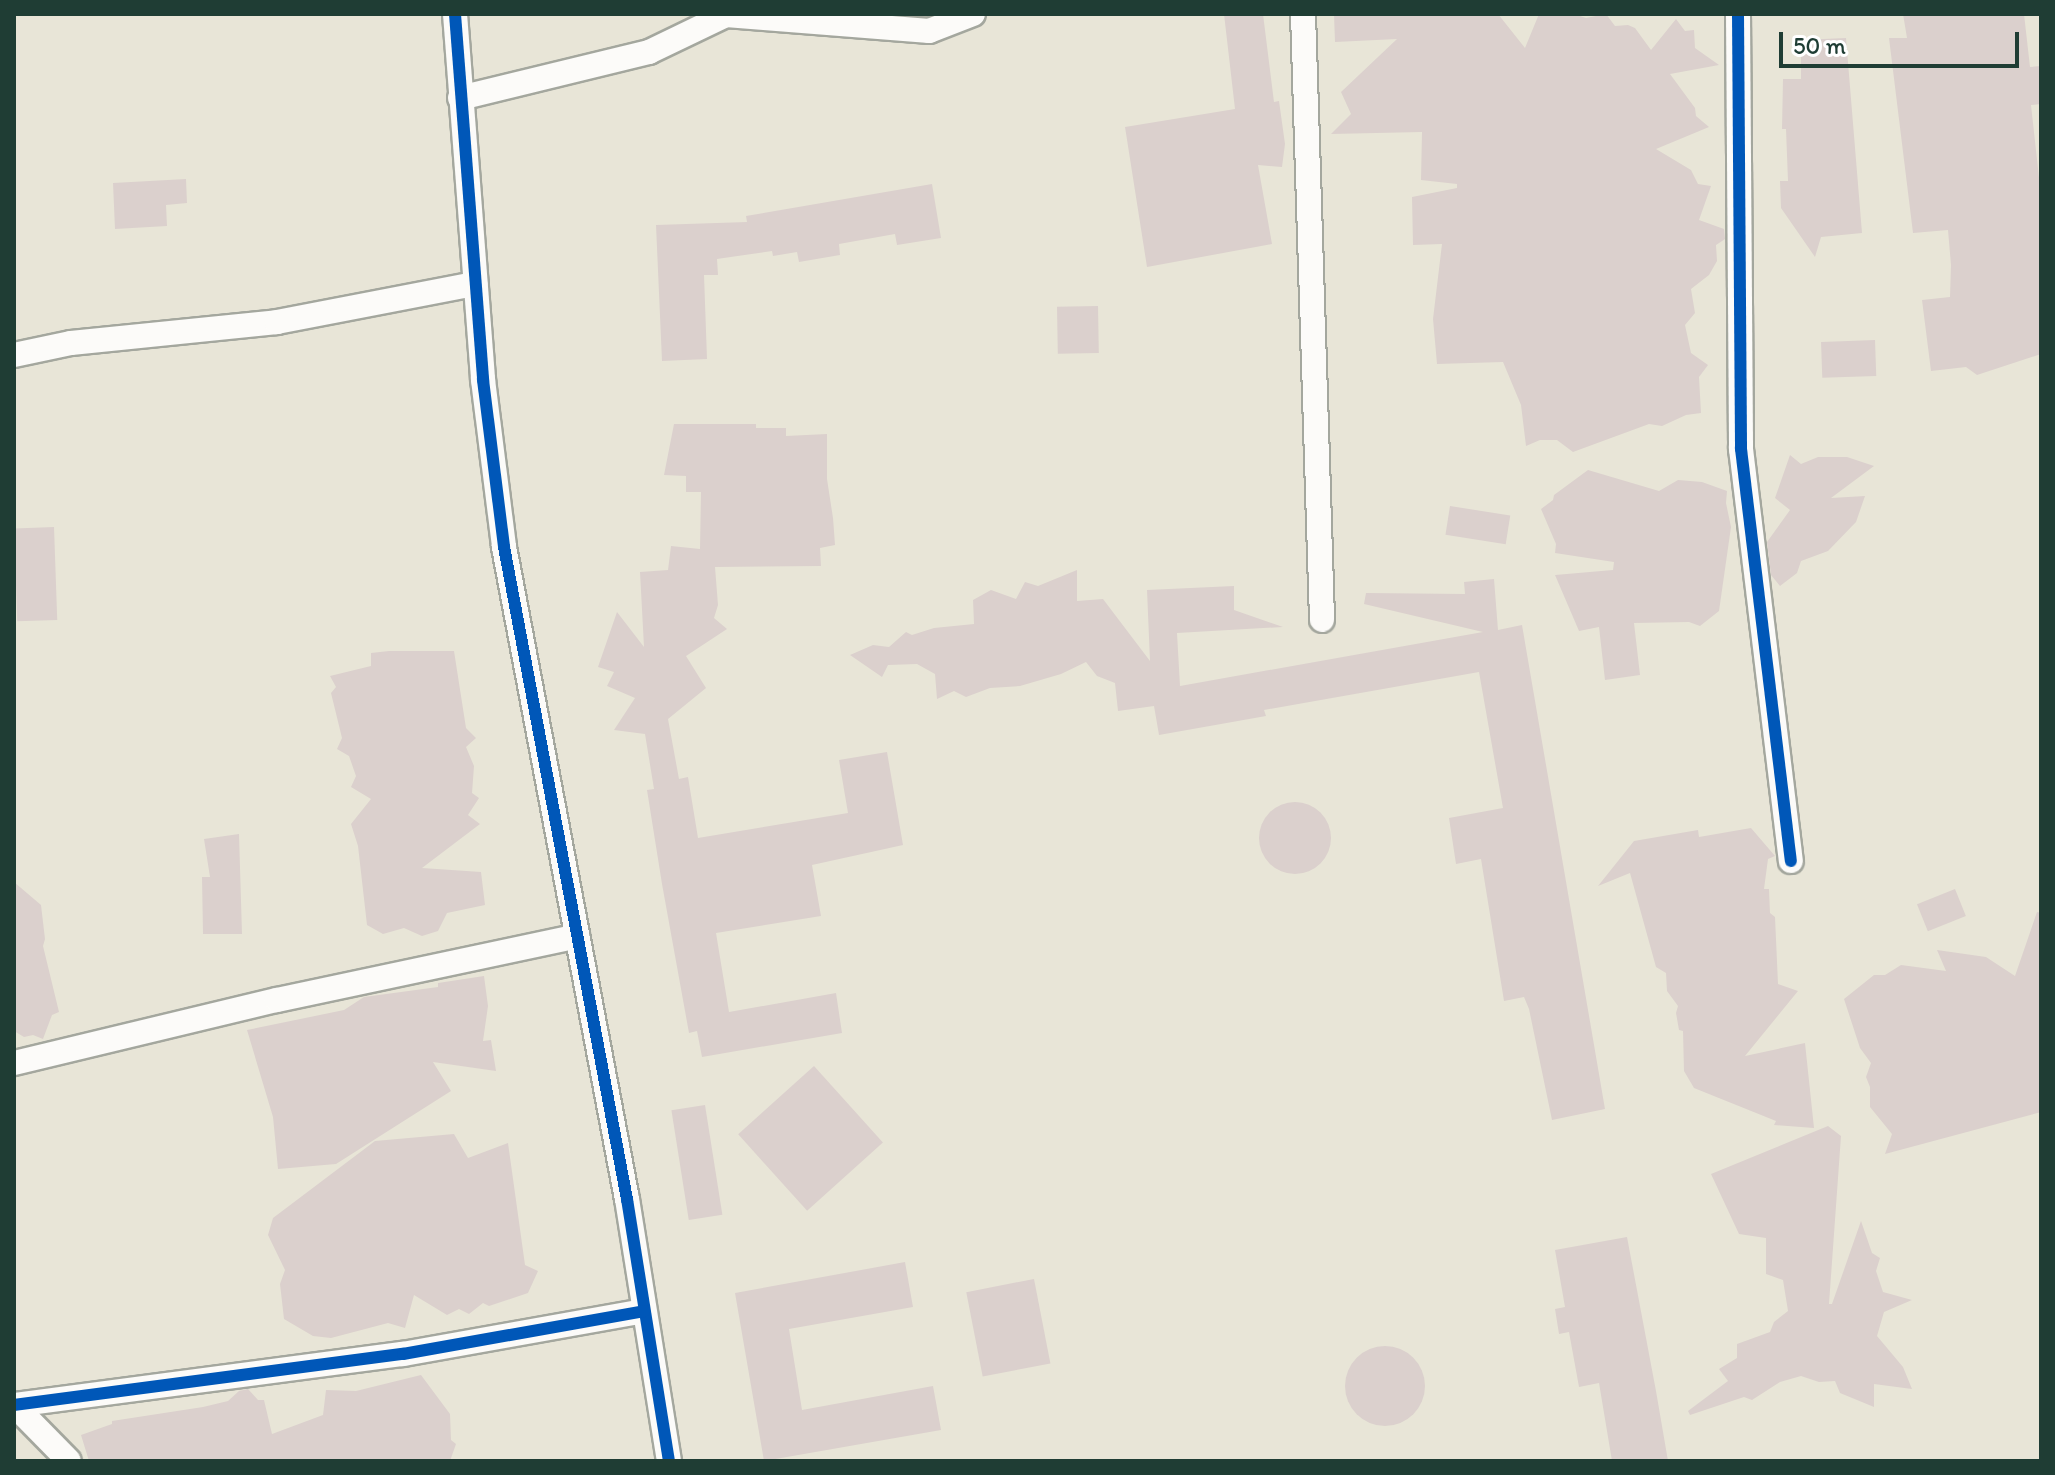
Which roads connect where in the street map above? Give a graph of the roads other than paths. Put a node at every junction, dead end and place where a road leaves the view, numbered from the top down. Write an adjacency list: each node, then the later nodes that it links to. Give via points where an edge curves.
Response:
1 (455, 14): 5 (street)
2 (973, 14): 5 (street, via 929,31 726,15 649,52)
3 (1303, 14): 8 (street)
4 (1738, 14): 9 (street, via 1741,449)
5 (460, 98): 6 (street)
6 (475, 284): 7 (street, via 277,322 71,343); 10 (street, via 504,547)
7 (14, 355)
8 (1322, 620)
9 (1791, 861)
10 (577, 936): 11 (street); 12 (street)
11 (14, 1063)
12 (644, 1311): 13 (street, via 403,1354); 15 (street)
13 (14, 1405): 14 (street)
14 (69, 1461)
15 (669, 1461)

